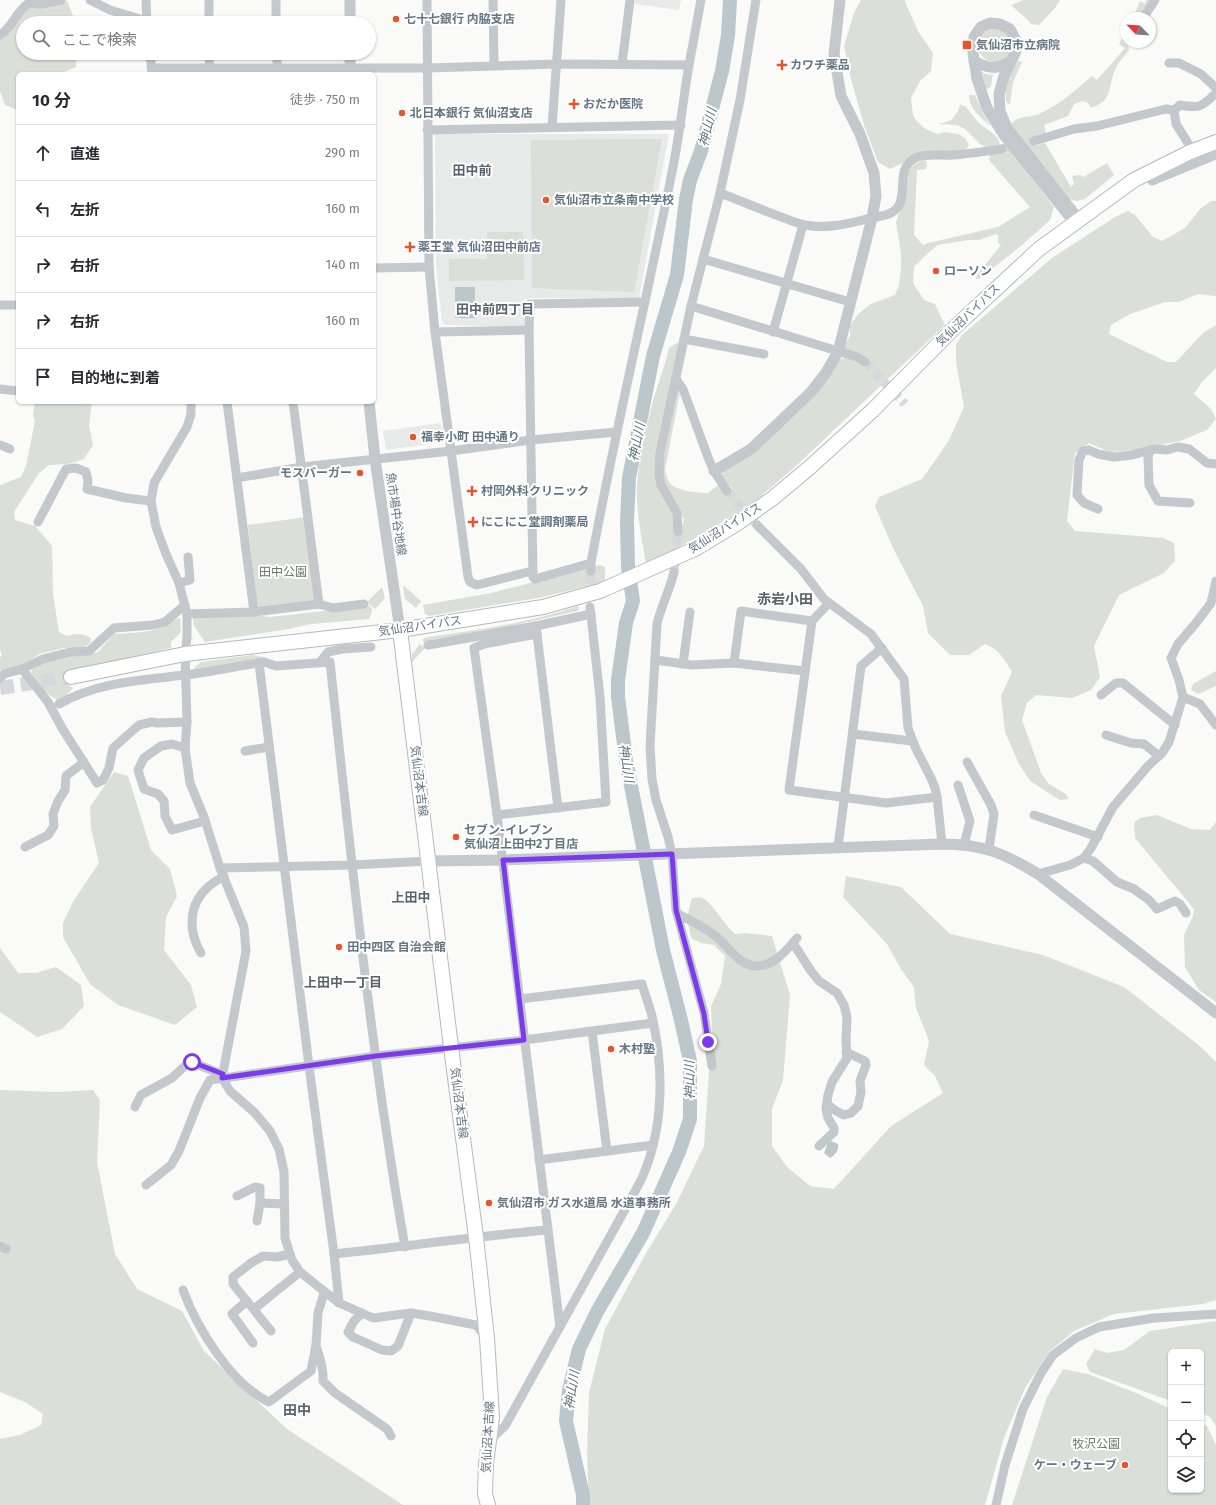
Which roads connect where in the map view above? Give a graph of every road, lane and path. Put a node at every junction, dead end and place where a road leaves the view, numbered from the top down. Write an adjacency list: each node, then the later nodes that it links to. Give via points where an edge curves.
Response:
1 (61, 0): 21 (street, via 41,4 29,2)
2 (90, 0): 16 (street)
3 (146, 0): 17 (street)
4 (209, 0): 18 (street)
5 (276, 0): 19 (street)
6 (350, 0): 20 (street)
7 (427, 0): 33 (street)
8 (493, 0): 31 (street)
9 (561, 0): 29 (street)
10 (630, 0): 30 (street)
11 (701, 0): 32 (street)
12 (756, 0): 50 (street, via 740,100)
13 (840, 0): 51 (street, via 834,54 841,96 860,134 874,173 876,196)
14 (1155, 0): 15 (street)
15 (1147, 12)
16 (128, 16)
17 (147, 16)
18 (209, 16)
19 (276, 16)
20 (350, 16)
21 (0, 35)
22 (150, 60): 34 (street)
23 (209, 60): 35 (street)
24 (277, 60): 37 (street)
25 (350, 60): 36 (street)
26 (974, 61): 27 (street, via 987,68 1002,67); 27 (street, via 974,37 981,27 990,23 1010,29 1017,42); 52 (street, via 976,79 987,108 1004,135)
27 (1011, 61): 52 (street, via 1000,94 1000,111 1007,128)
28 (1169, 63): 38 (street, via 1179,63 1201,74)
29 (557, 64): 30 (street); 31 (street); 42 (street)
30 (622, 64): 32 (street)
31 (494, 65): 33 (street)
32 (689, 65): 41 (street)
33 (428, 68): 36 (street); 43 (street)
34 (151, 71): 35 (street)
35 (210, 71): 37 (street)
36 (350, 71): 37 (street)
37 (277, 72)
38 (1216, 88)
39 (1216, 94): 40 (street, via 1202,106 1180,105)
40 (1174, 110): 44 (street, via 1166,108); 47 (street, via 1176,124)
41 (681, 125): 42 (street); 58 (street)
42 (552, 127): 43 (street)
43 (428, 130): 55 (street)
44 (1034, 141)
45 (1216, 142): 47 (main road, 気仙沼バイパス)
46 (1002, 149): 51 (street, via 914,158 904,170 901,202 890,214)
47 (1193, 151): 49 (main road, 気仙沼バイパス)
48 (1216, 155): 49 (street, via 1152,181)
49 (1144, 175): 52 (main road, 気仙沼バイパス)
50 (720, 193): 53 (street); 54 (street)
51 (872, 218): 53 (street, via 852,224 820,227); 59 (street)
52 (1077, 221): 107 (main road, 気仙沼バイパス, via 1033,254 955,327 873,410 773,498 697,548 600,591 543,607)
53 (803, 225): 57 (street)
54 (703, 259): 57 (street); 62 (street)
55 (429, 267): 56 (street); 64 (street)
56 (376, 268)
57 (786, 284): 59 (street); 65 (street)
58 (645, 302): 63 (street, via 530,304); 77 (street)
59 (850, 302): 67 (street)
60 (0, 305): 61 (street)
61 (16, 305)
62 (690, 306): 65 (street); 66 (street)
63 (529, 330): 64 (street); 78 (street)
64 (435, 332): 81 (street)
65 (773, 332): 67 (street)
66 (684, 339): 68 (street); 70 (street)
67 (838, 352): 69 (street); 86 (street, via 811,392 751,449)
68 (764, 354)
69 (865, 362)
70 (676, 379): 86 (street, via 683,389); 94 (street, via 660,453 659,471 661,485 678,518)
71 (0, 388): 72 (street)
72 (16, 390)
73 (191, 404): 89 (street, via 191,414 186,427 154,483)
74 (227, 404): 87 (street)
75 (293, 404): 85 (street)
76 (369, 404): 83 (street, 魚市場中谷地線)
77 (616, 432): 78 (street); 96 (street, via 591,567 535,579)
78 (531, 440): 81 (street); 96 (street)
79 (0, 445): 80 (street)
80 (10, 449)
81 (451, 451): 83 (street); 96 (street, via 470,582 477,585)
82 (1150, 451): 84 (street, via 1178,447 1189,449 1207,463); 90 (street, via 1149,485 1158,501); 91 (street, via 1114,457 1089,450 1083,451 1079,460 1077,495 1084,503)
83 (375, 460): 85 (street); 107 (street, 魚市場中谷地線)
84 (1216, 464)
85 (302, 467): 87 (street); 101 (street)
86 (714, 471): 88 (street)
87 (237, 478): 104 (street)
88 (728, 491)
89 (151, 501): 92 (street, via 87,489 86,472 76,468 66,469); 99 (street, via 156,527)
90 (1190, 503)
91 (1098, 509)
92 (38, 522)
93 (757, 525): 100 (street, via 802,569)
94 (678, 532)
95 (188, 557): 99 (street, via 190,580)
96 (532, 571)
97 (674, 572): 113 (street, via 659,614)
98 (1216, 581): 124 (street, via 1211,603 1178,644 1171,658)
99 (179, 583): 103 (street)
100 (829, 603): 106 (street); 111 (street, via 864,628)
101 (320, 604): 102 (street, via 333,608); 104 (street)
102 (364, 604)
103 (186, 609): 104 (street); 112 (street); 118 (street, via 165,622 114,628 89,651 70,652 44,659)
104 (254, 612)
105 (690, 612): 116 (street)
106 (812, 621): 117 (street, via 741,611); 119 (street)
107 (400, 630): 112 (main road, 気仙沼バイパス); 154 (main road, 気仙沼本吉線)
108 (536, 630): 109 (street); 141 (street); 141 (street, via 590,611 600,697 606,802); 142 (street, via 474,648)
109 (428, 645)
110 (371, 647): 114 (street, via 328,652)
111 (882, 648): 129 (street, via 861,666); 131 (street, via 904,679)
112 (185, 654): 120 (street); 121 (main road, 気仙沼バイパス)
113 (655, 660): 116 (street); 151 (street, via 650,746 652,779 668,837)
114 (320, 662): 115 (street, via 276,666); 155 (street, via 330,662)
115 (259, 663): 120 (street); 132 (street)
116 (684, 664): 117 (street)
117 (734, 664): 119 (street)
118 (22, 669): 122 (street, via 4,674); 136 (street, via 48,702)
119 (805, 671): 139 (street, via 789,790)
120 (186, 675): 125 (street, via 148,678 94,689); 126 (street)
121 (71, 677)
122 (0, 678)
123 (1101, 695): 127 (street, via 1116,682 1123,683)
124 (1183, 697): 127 (street); 128 (street, via 1200,704)
125 (59, 704)
126 (187, 722): 133 (street); 136 (street, via 152,722 139,725 113,748 109,768 103,780 97,783)
127 (1175, 725): 135 (street, via 1169,742)
128 (1216, 725)
129 (852, 734): 131 (street); 139 (street)
130 (1106, 735): 135 (street, via 1131,743 1144,744)
131 (912, 741): 140 (street, via 931,778)
132 (269, 747): 134 (street); 156 (street)
133 (185, 748): 144 (street, via 190,783); 144 (street, via 172,744 161,746 144,758 138,770 144,789 158,794 164,801 165,816 172,830)
134 (245, 751)
135 (1159, 756): 145 (street, via 1113,807)
136 (84, 762): 148 (street, via 66,776 65,790 53,814 54,826 48,835)
137 (967, 762): 150 (street, via 994,814)
138 (958, 785): 147 (street, via 970,821)
139 (845, 797): 140 (street, via 886,803); 149 (street)
140 (937, 797): 146 (street)
141 (558, 808): 142 (street)
142 (498, 815): 153 (street)
143 (1034, 815): 145 (street)
144 (205, 821): 157 (street)
145 (1098, 837): 152 (street)
146 (942, 844): 147 (street); 149 (street)
147 (964, 845): 150 (street)
148 (25, 847)
149 (838, 847): 151 (street)
150 (989, 849): 158 (street, via 1015,860)
151 (670, 854): 153 (street); 159 (street)
152 (1084, 858): 158 (street, via 1070,865); 160 (street, via 1093,861 1117,882 1134,889 1157,910 1175,901)
153 (503, 860): 154 (street); 162 (street)
154 (429, 861): 155 (street); 167 (main road, 気仙沼本吉線)
155 (352, 865): 156 (street); 169 (street)
156 (284, 866): 157 (street); 170 (street)
157 (222, 872): 161 (street, via 200,896 193,910 192,927); 172 (street, via 244,927 246,951)
158 (1038, 874): 163 (street)
159 (677, 913): 168 (street, via 718,938 743,962 753,965 775,962 795,941 815,976 837,993 844,1005 847,1017); 171 (street, via 704,1014)
160 (1186, 913)
161 (201, 953)
162 (520, 1000): 164 (street, via 642,984); 166 (street)
163 (1216, 1012)
164 (653, 1023): 165 (street); 175 (street, via 660,1077 659,1121)
165 (592, 1032): 166 (street); 177 (street)
166 (524, 1040): 167 (street); 178 (street)
167 (451, 1047): 169 (street); 185 (main road, 気仙沼本吉線)
168 (846, 1052): 173 (street, via 847,1058 832,1082); 173 (street, via 865,1061 866,1065 860,1081 858,1106 852,1113 844,1115)
169 (376, 1056): 170 (street); 186 (street)
170 (309, 1066): 172 (street); 188 (street)
171 (712, 1066)
172 (222, 1076): 174 (street, via 192,1062 188,1063 172,1078 141,1095); 179 (street, via 210,1080 171,1165); 182 (street, via 230,1091 254,1112 270,1131 279,1149 284,1172)
173 (827, 1104): 176 (street, via 828,1118 834,1132)
174 (135, 1107)
175 (653, 1145): 177 (street); 198 (street, via 642,1178)
176 (819, 1146)
177 (607, 1151): 178 (street)
178 (539, 1160): 184 (street)
179 (146, 1185)
180 (237, 1196): 181 (street, via 255,1187 260,1188)
181 (260, 1203): 182 (street); 183 (street)
182 (284, 1204): 187 (street, via 285,1238)
183 (257, 1221)
184 (547, 1230): 185 (street); 198 (street)
185 (476, 1237): 186 (street); 200 (main road, 気仙沼本吉線)
186 (405, 1247): 188 (street)
187 (290, 1254): 189 (street); 192 (street, via 277,1257 263,1256 233,1277 233,1284)
188 (334, 1254): 193 (street)
189 (300, 1272): 191 (street); 194 (street)
190 (183, 1290): 202 (street, via 191,1312 207,1340 233,1373 256,1396 269,1402 311,1371)
191 (324, 1293): 193 (street); 202 (street, via 318,1313)
192 (247, 1301): 194 (street); 201 (street, via 232,1314)
193 (339, 1303): 195 (street)
194 (254, 1310): 199 (street)
195 (362, 1313): 196 (street, via 372,1318); 196 (street, via 348,1332 353,1337 382,1350 391,1351 398,1346)
196 (411, 1313): 200 (street, via 476,1325)
197 (1216, 1314): 206 (street, via 1154,1318 1099,1327 1076,1338 1053,1355 1040,1373 1023,1409 1005,1465)
198 (560, 1327): 204 (street, via 505,1426)
199 (271, 1331)
200 (487, 1338): 204 (main road, 気仙沼本吉線, via 492,1417)
201 (253, 1343)
202 (316, 1345): 203 (street, via 323,1381 335,1393 387,1429)
203 (391, 1436)
204 (490, 1441): 205 (main road, 気仙沼本吉線, via 485,1494)
205 (488, 1505)
206 (996, 1505)

